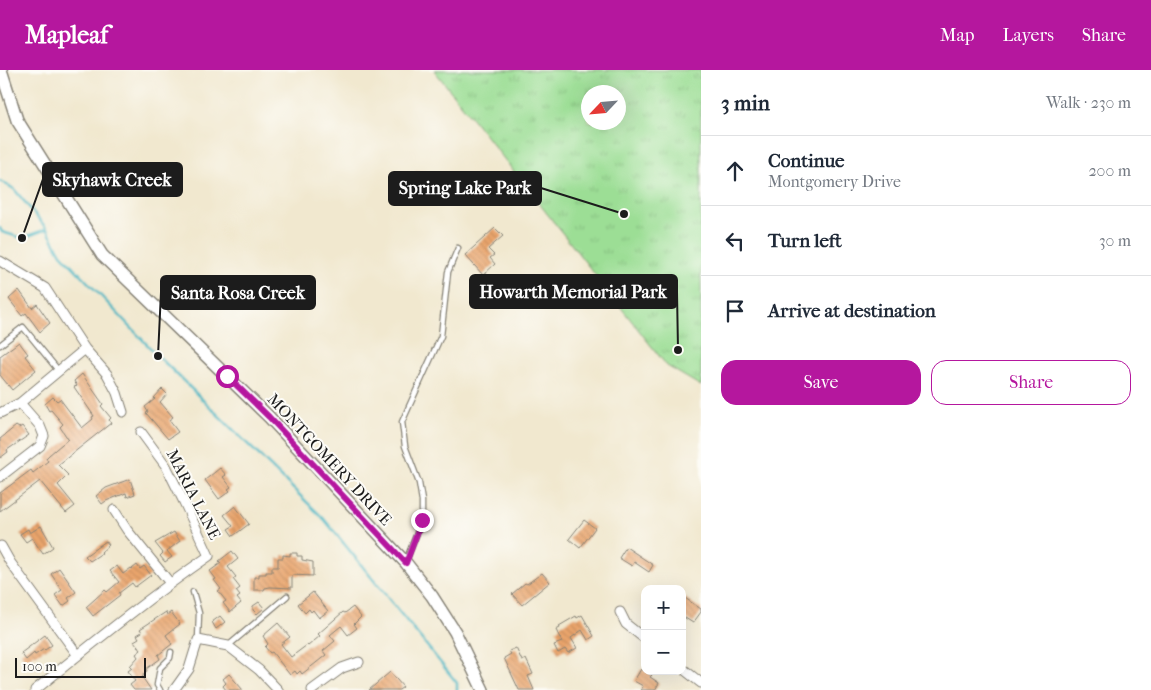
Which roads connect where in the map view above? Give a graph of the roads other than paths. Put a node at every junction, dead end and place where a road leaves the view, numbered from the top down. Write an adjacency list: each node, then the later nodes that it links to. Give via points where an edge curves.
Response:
1 (1, 70): 14 (street, MONTGOMERY DRIVE, via 17,120 102,255 269,417)
2 (458, 248): 14 (lane, via 448,272 440,336 402,422 405,446 422,502 422,520)
3 (0, 261): 5 (street, via 45,288)
4 (0, 345): 6 (lane, via 23,328)
5 (86, 349): 6 (street); 8 (street, via 107,374)
6 (58, 370): 7 (street)
7 (20, 403): 9 (street); 11 (street, via 40,426 44,436 40,446)
8 (123, 412)
9 (0, 413)
10 (141, 432): 15 (street, MARIA LANE, via 166,466 209,556)
11 (0, 476)
12 (114, 510): 15 (street)
13 (1, 546): 23 (street)
14 (406, 563): 32 (street, MONTGOMERY DRIVE, via 455,632)
15 (170, 583): 23 (street, MARIA LANE)
16 (193, 592): 20 (lane, via 199,613)
17 (287, 596): 21 (lane)
18 (620, 612): 19 (street, via 626,624)
19 (641, 636)
20 (198, 640): 21 (street); 29 (street, via 190,669)
21 (228, 646): 30 (street)
22 (171, 652): 28 (lane, via 170,658 160,668 157,685)
23 (77, 654): 27 (street, MARIA LANE)
24 (359, 662): 31 (street, via 342,668)
25 (686, 671): 26 (street)
26 (701, 683)
27 (35, 690)
28 (160, 690)
29 (174, 690)
30 (278, 690)
31 (312, 690)
32 (483, 690)

